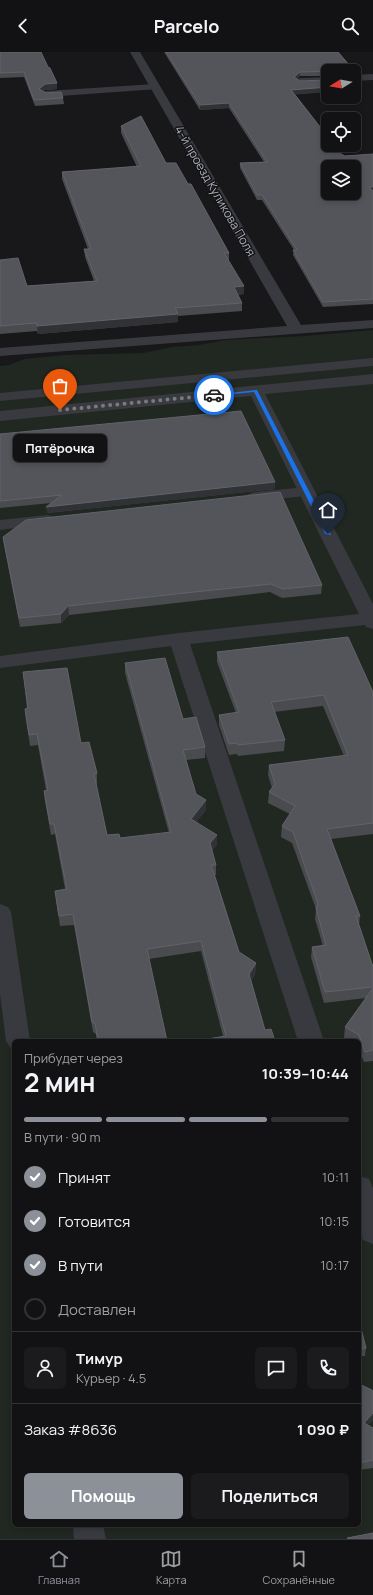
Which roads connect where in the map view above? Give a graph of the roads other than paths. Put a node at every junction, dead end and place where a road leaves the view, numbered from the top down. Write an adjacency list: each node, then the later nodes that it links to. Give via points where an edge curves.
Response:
1 (135, 52): 6 (street, 4-й проезд Куликова Поля)
2 (373, 77): 3 (lane)
3 (361, 78)
4 (321, 80): 5 (lane)
5 (300, 81)
6 (155, 87): 7 (lane); 9 (street, 4-й проезд Куликова Поля)
7 (46, 94)
8 (373, 324): 9 (street)
9 (296, 329): 10 (street)
10 (0, 352)
11 (373, 362): 14 (lane)
12 (373, 379): 13 (street)
13 (256, 391): 15 (street); 16 (street)
14 (0, 397)
15 (0, 416)
16 (307, 492): 17 (lane); 20 (street)
17 (244, 499)
18 (63, 518): 19 (lane)
19 (0, 525)
20 (372, 619): 21 (street)
21 (179, 639): 22 (street); 25 (street)
22 (0, 662)
23 (0, 912): 24 (lane)
24 (18, 1039)
25 (310, 1039)
26 (361, 1194): 27 (street)
27 (373, 1231)
28 (88, 1527): 29 (lane)
29 (90, 1539)

